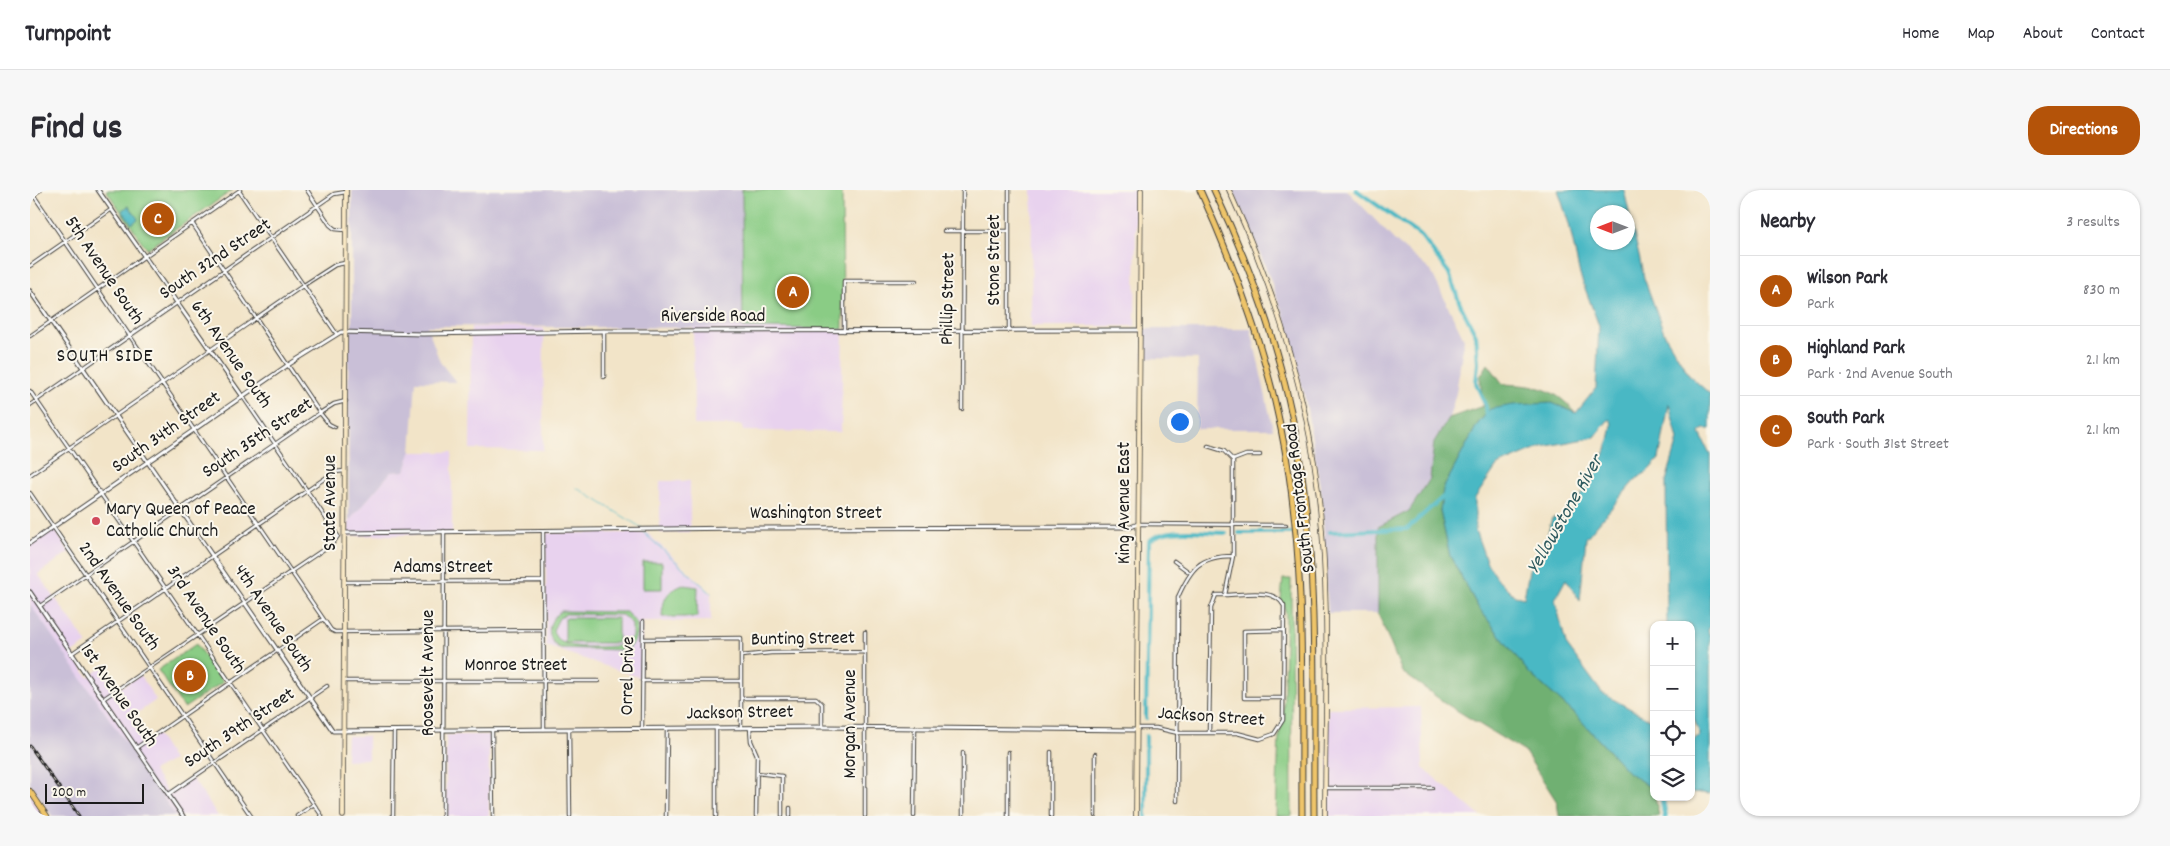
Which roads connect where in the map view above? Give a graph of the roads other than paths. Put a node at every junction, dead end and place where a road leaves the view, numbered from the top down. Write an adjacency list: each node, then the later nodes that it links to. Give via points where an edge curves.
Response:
1 (30, 190): 13 (street, 5th Avenue South)
2 (40, 190): 13 (street)
3 (98, 190): 16 (street, 6th Avenue South)
4 (239, 190): 17 (street); 22 (street)
5 (307, 190): 15 (street)
6 (963, 190): 20 (street, Phillip Street)
7 (1010, 190): 21 (street, Stone Street)
8 (1140, 190): 37 (main road, King Avenue East)
9 (1200, 190): 180 (highway, via 1250,312 1282,430 1299,577)
10 (1214, 190): 181 (highway, via 1250,270 1263,308 1286,389 1302,475 1312,578)
11 (1229, 190): 151 (main road, South Frontage Road, via 1263,270 1287,341 1312,453 1324,560)
12 (346, 191): 15 (street, South 32nd Street); 18 (main road, State Avenue)
13 (34, 195): 14 (street); 23 (street, 5th Avenue South)
14 (30, 197)
15 (318, 206): 18 (street, via 333,228); 22 (street, South 32nd Street)
16 (112, 209): 23 (street); 24 (street, 6th Avenue South)
17 (192, 223): 24 (street); 27 (street)
18 (346, 230): 25 (main road, State Avenue)
19 (944, 231): 20 (street)
20 (963, 231): 21 (street); 35 (street, Phillip Street)
21 (1009, 231): 36 (street, Stone Street)
22 (272, 239): 27 (street, South 32nd Street); 29 (street)
23 (65, 242): 26 (street); 30 (street, 5th Avenue South)
24 (145, 257): 30 (street); 32 (street, 6th Avenue South)
25 (346, 263): 29 (street, via 335,265); 40 (main road, State Avenue)
26 (30, 266)
27 (224, 270): 32 (street, South 32nd Street); 33 (street)
28 (916, 281): 39 (street, via 844,281)
29 (304, 285): 33 (street); 41 (street)
30 (98, 290): 34 (street); 43 (street, 5th Avenue South)
31 (30, 291): 34 (street, 4th Avenue South)
32 (177, 303): 43 (street, South 32nd Street); 44 (street, 6th Avenue South)
33 (257, 319): 44 (street); 45 (street)
34 (51, 322): 42 (street); 46 (street, 4th Avenue South)
35 (962, 330): 36 (street, Riverside Road); 39 (street, Riverside Road); 54 (street, Phillip Street)
36 (1009, 330): 37 (street, Riverside Road)
37 (1140, 330): 73 (main road, King Avenue East)
38 (604, 331): 39 (street, Riverside Road); 40 (street, Riverside Road); 47 (street)
39 (844, 331)
40 (346, 332): 41 (street, South 34th Street); 52 (main road, State Avenue)
41 (336, 333): 45 (street, South 34th Street)
42 (30, 336)
43 (130, 336): 46 (street, South 32nd Street); 48 (street, 5th Avenue South)
44 (210, 350): 48 (street); 50 (street, 6th Avenue South)
45 (288, 365): 50 (street, South 34th Street); 55 (street)
46 (83, 369): 51 (street, South 32nd Street); 56 (street, 4th Avenue South)
47 (604, 377)
48 (164, 383): 56 (street); 58 (street, 5th Avenue South)
49 (30, 392): 51 (street, 3rd Avenue South)
50 (243, 397): 58 (street, South 34th Street); 59 (street, 6th Avenue South)
51 (37, 401): 53 (street, South 32nd Street); 61 (street, 3rd Avenue South)
52 (346, 401): 55 (street, South 35th Street); 65 (main road, State Avenue)
53 (30, 405)
54 (962, 409)
55 (320, 413): 57 (street); 59 (street, South 35th Street)
56 (116, 416): 61 (street); 64 (street, 4th Avenue South)
57 (335, 426)
58 (196, 431): 64 (street, South 34th Street); 67 (street, 5th Avenue South)
59 (274, 444): 67 (street, South 35th Street); 68 (street, 6th Avenue South)
60 (1208, 446): 63 (street, via 1224,451)
61 (69, 448): 66 (street); 70 (street, 3rd Avenue South)
62 (1260, 455): 63 (street, via 1246,455)
63 (1233, 460): 74 (street)
64 (148, 464): 70 (street, South 34th Street); 71 (street, 4th Avenue South)
65 (345, 471): 68 (street, via 334,472); 79 (main road, State Avenue)
66 (30, 475)
67 (227, 477): 71 (street, South 35th Street); 72 (street, 5th Avenue South)
68 (306, 492): 72 (street); 85 (street, 6th Avenue South, via 338,536 334,543)
69 (30, 493): 76 (street, 2nd Avenue South)
70 (102, 495): 76 (street, South 34th Street); 80 (street, 3rd Avenue South)
71 (180, 510): 80 (street, South 35th Street); 83 (street, 4th Avenue South)
72 (259, 524): 83 (street); 85 (street, 5th Avenue South)
73 (1138, 524): 74 (street, Washington Street); 78 (street, Washington Street, via 1131,527); 133 (main road, King Avenue East)
74 (1234, 524): 75 (street, Washington Street); 82 (street)
75 (1286, 525)
76 (54, 528): 81 (street, South 34th Street); 87 (street, 2nd Avenue South)
77 (444, 531): 78 (street, Washington Street); 79 (street, Washington Street); 90 (street, Roosevelt Avenue)
78 (543, 531): 88 (street)
79 (345, 533): 89 (main road, State Avenue)
80 (134, 541): 87 (street, South 35th Street); 91 (street, 3rd Avenue South)
81 (30, 543)
82 (1233, 556): 86 (street, via 1216,556); 93 (street)
83 (212, 557): 91 (street); 94 (street, 4th Avenue South)
84 (1174, 561): 86 (street)
85 (292, 572): 94 (street); 96 (street, 5th Avenue South)
86 (1189, 572): 106 (street, via 1176,597)
87 (86, 574): 95 (street, South 35th Street); 98 (street, 2nd Avenue South)
88 (543, 581): 90 (street, Adams Street); 99 (street)
89 (344, 582): 90 (street, Adams Street); 101 (main road, State Avenue)
90 (443, 582): 102 (street, Roosevelt Avenue)
91 (168, 588): 98 (street); 104 (street, 3rd Avenue South)
92 (30, 592): 95 (street, 1st Avenue South)
93 (1225, 595): 100 (street, via 1274,595 1281,599); 143 (street, via 1216,595 1211,608)
94 (244, 605): 104 (street); 108 (street, 4th Avenue South)
95 (40, 606): 110 (street, 1st Avenue South)
96 (323, 619): 101 (street, 5th Avenue South, via 331,630); 108 (street)
97 (643, 621): 107 (street, Orrel Drive)
98 (119, 622): 110 (street); 112 (street, 2nd Avenue South)
99 (543, 630): 102 (street); 114 (street)
100 (1284, 630): 123 (street); 123 (street, via 1244,631 1244,698)
101 (344, 631): 102 (street); 115 (main road, State Avenue)
102 (443, 631): 113 (street, Roosevelt Avenue)
103 (865, 632): 109 (street, Morgan Avenue)
104 (198, 636): 112 (street); 119 (street, 3rd Avenue South)
105 (1174, 637): 106 (street)
106 (1178, 638): 142 (street)
107 (643, 639): 111 (street, via 741,638); 117 (street, Orrel Drive)
108 (278, 652): 119 (street); 121 (street, 4th Avenue South)
109 (865, 652): 111 (street, Bunting Street); 131 (street, Morgan Avenue)
110 (72, 654): 124 (street, 1st Avenue South)
111 (742, 656): 118 (street)
112 (151, 668): 124 (street); 125 (street, 2nd Avenue South)
113 (442, 680): 114 (street, Monroe Street); 115 (street, Monroe Street); 141 (street, Roosevelt Avenue)
114 (544, 680): 116 (street, Monroe Street); 135 (street)
115 (344, 681): 140 (main road, State Avenue)
116 (598, 681)
117 (642, 681): 118 (street); 137 (street, Orrel Drive)
118 (742, 681): 122 (street)
119 (230, 683): 125 (street); 134 (street, 3rd Avenue South)
120 (327, 686): 121 (street, South 39th Street)
121 (309, 698): 134 (street, South 39th Street); 140 (street, 4th Avenue South, via 331,730)
122 (741, 698): 127 (street); 129 (street, via 816,698 822,704)
123 (1283, 698): 143 (street, Jackson Street, via 1283,720 1280,728 1269,737 1260,739 1245,734)
124 (103, 700): 144 (street, 1st Avenue South)
125 (183, 716): 144 (street); 149 (street, 2nd Avenue South)
126 (716, 728): 127 (street, Jackson Street); 130 (street, Jackson Street); 169 (street)
127 (741, 728): 128 (street, Jackson Street)
128 (750, 728): 129 (street, Jackson Street); 150 (street, via 751,741 757,751)
129 (822, 728): 131 (street, Jackson Street)
130 (666, 729): 137 (street, Jackson Street); 168 (street)
131 (865, 729): 132 (street, Jackson Street); 173 (street, Morgan Avenue)
132 (915, 729): 133 (street, Jackson Street); 174 (street)
133 (1137, 729): 142 (street, Jackson Street, via 1156,728); 179 (main road, King Avenue East)
134 (263, 730): 149 (street, South 39th Street); 156 (street, 3rd Avenue South)
135 (544, 730): 136 (street, Jackson Street); 139 (street, Jackson Street)
136 (569, 730): 137 (street, Jackson Street); 167 (street)
137 (642, 730)
138 (394, 731): 140 (street, Jackson Street); 141 (street, Jackson Street); 164 (street)
139 (492, 731): 141 (street, Jackson Street); 166 (street)
140 (343, 732): 163 (main road, State Avenue)
141 (443, 732): 165 (street, Roosevelt Avenue)
142 (1178, 733): 143 (street, Jackson Street); 155 (street)
143 (1209, 733)
144 (136, 748): 154 (street, 1st Avenue South)
145 (1008, 752): 176 (street)
146 (1051, 752): 177 (street)
147 (963, 754): 175 (street)
148 (1095, 754): 178 (street)
149 (215, 763): 154 (street, South 39th Street); 160 (street, 2nd Avenue South)
150 (757, 773): 170 (street); 171 (street, via 782,776)
151 (1325, 788): 152 (street); 182 (main road, South Frontage Road)
152 (1432, 788)
153 (30, 791): 158 (main road)
154 (169, 794): 159 (street, 1st Avenue South)
155 (1177, 801)
156 (314, 804): 161 (street); 162 (street, 3rd Avenue South)
157 (790, 808): 172 (street)
158 (47, 816)
159 (183, 816)
160 (252, 816)
161 (297, 816)
162 (322, 816)
163 (343, 816)
164 (393, 816)
165 (443, 816)
166 (493, 816)
167 (570, 816)
168 (666, 816)
169 (716, 816)
170 (756, 816)
171 (782, 816)
172 (790, 816)
173 (865, 816)
174 (914, 816)
175 (963, 816)
176 (1008, 816)
177 (1051, 816)
178 (1095, 816)
179 (1136, 816)
180 (1302, 816)
181 (1314, 816)
182 (1325, 816)

